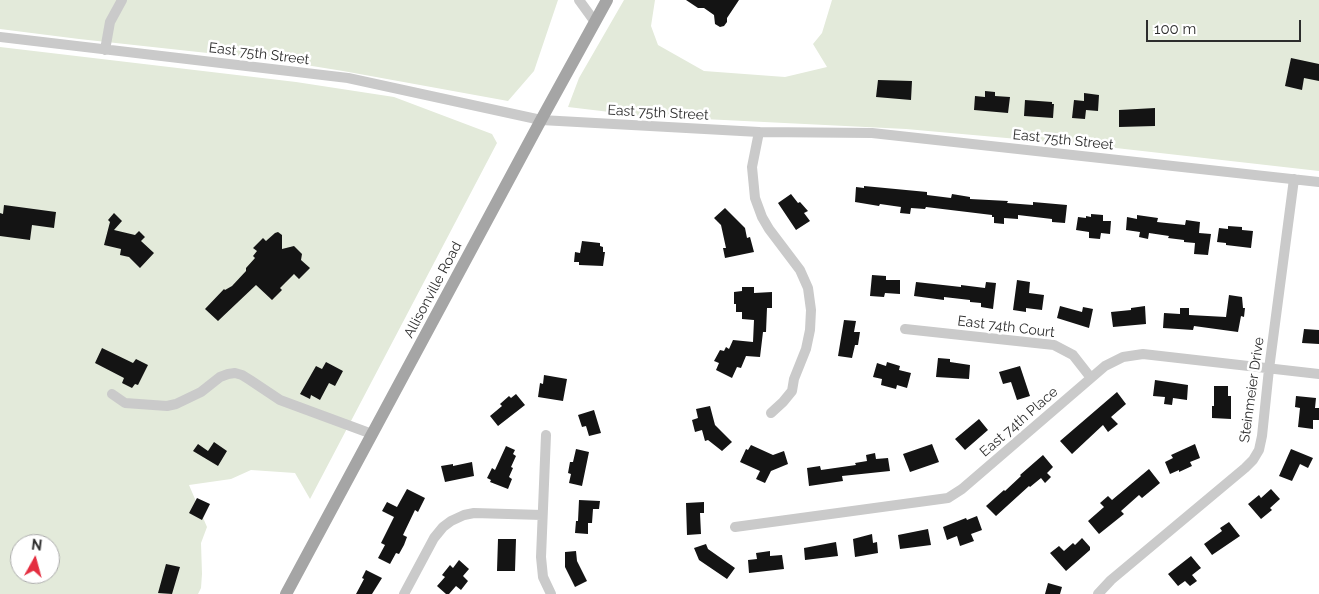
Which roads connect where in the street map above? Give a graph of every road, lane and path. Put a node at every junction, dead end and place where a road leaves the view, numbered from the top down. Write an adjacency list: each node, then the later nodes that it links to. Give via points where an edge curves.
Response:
1 (122, 0): 6 (street, via 110,22)
2 (578, 0): 4 (street)
3 (607, 0): 4 (main road, Allisonville Road)
4 (595, 22): 7 (main road, Allisonville Road)
5 (0, 37): 6 (street, East 75th Street)
6 (105, 50): 7 (street, East 75th Street, via 348,78)
7 (541, 120): 8 (street, East 75th Street); 17 (main road, Allisonville Road)
8 (759, 132): 9 (street, East 75th Street, via 890,135); 16 (street, via 752,168 754,194 766,223 800,270 808,288 811,315 806,349 792,391)
9 (1294, 179): 10 (street, East 75th Street); 12 (street, Steinmeier Drive)
10 (1319, 182)
11 (905, 329): 14 (street, East 74th Court, via 1054,345 1073,355)
12 (1269, 369): 13 (street, East 74th Place); 14 (street, East 74th Place, via 1133,355 1114,361); 24 (street, Steinmeier Drive, via 1262,436 1253,460)
13 (1319, 374)
14 (1091, 378): 20 (street, East 74th Place, via 962,490 948,498)
15 (112, 394): 17 (street, via 125,403 167,406 201,392 220,377 242,375 280,400)
16 (771, 413)
17 (372, 434): 21 (main road, Allisonville Road)
18 (546, 435): 19 (street)
19 (542, 515): 22 (street, via 474,513 451,521 434,538); 23 (street, via 541,567)
20 (736, 527)
21 (286, 594)
22 (404, 594)
23 (551, 594)
24 (1098, 594)

